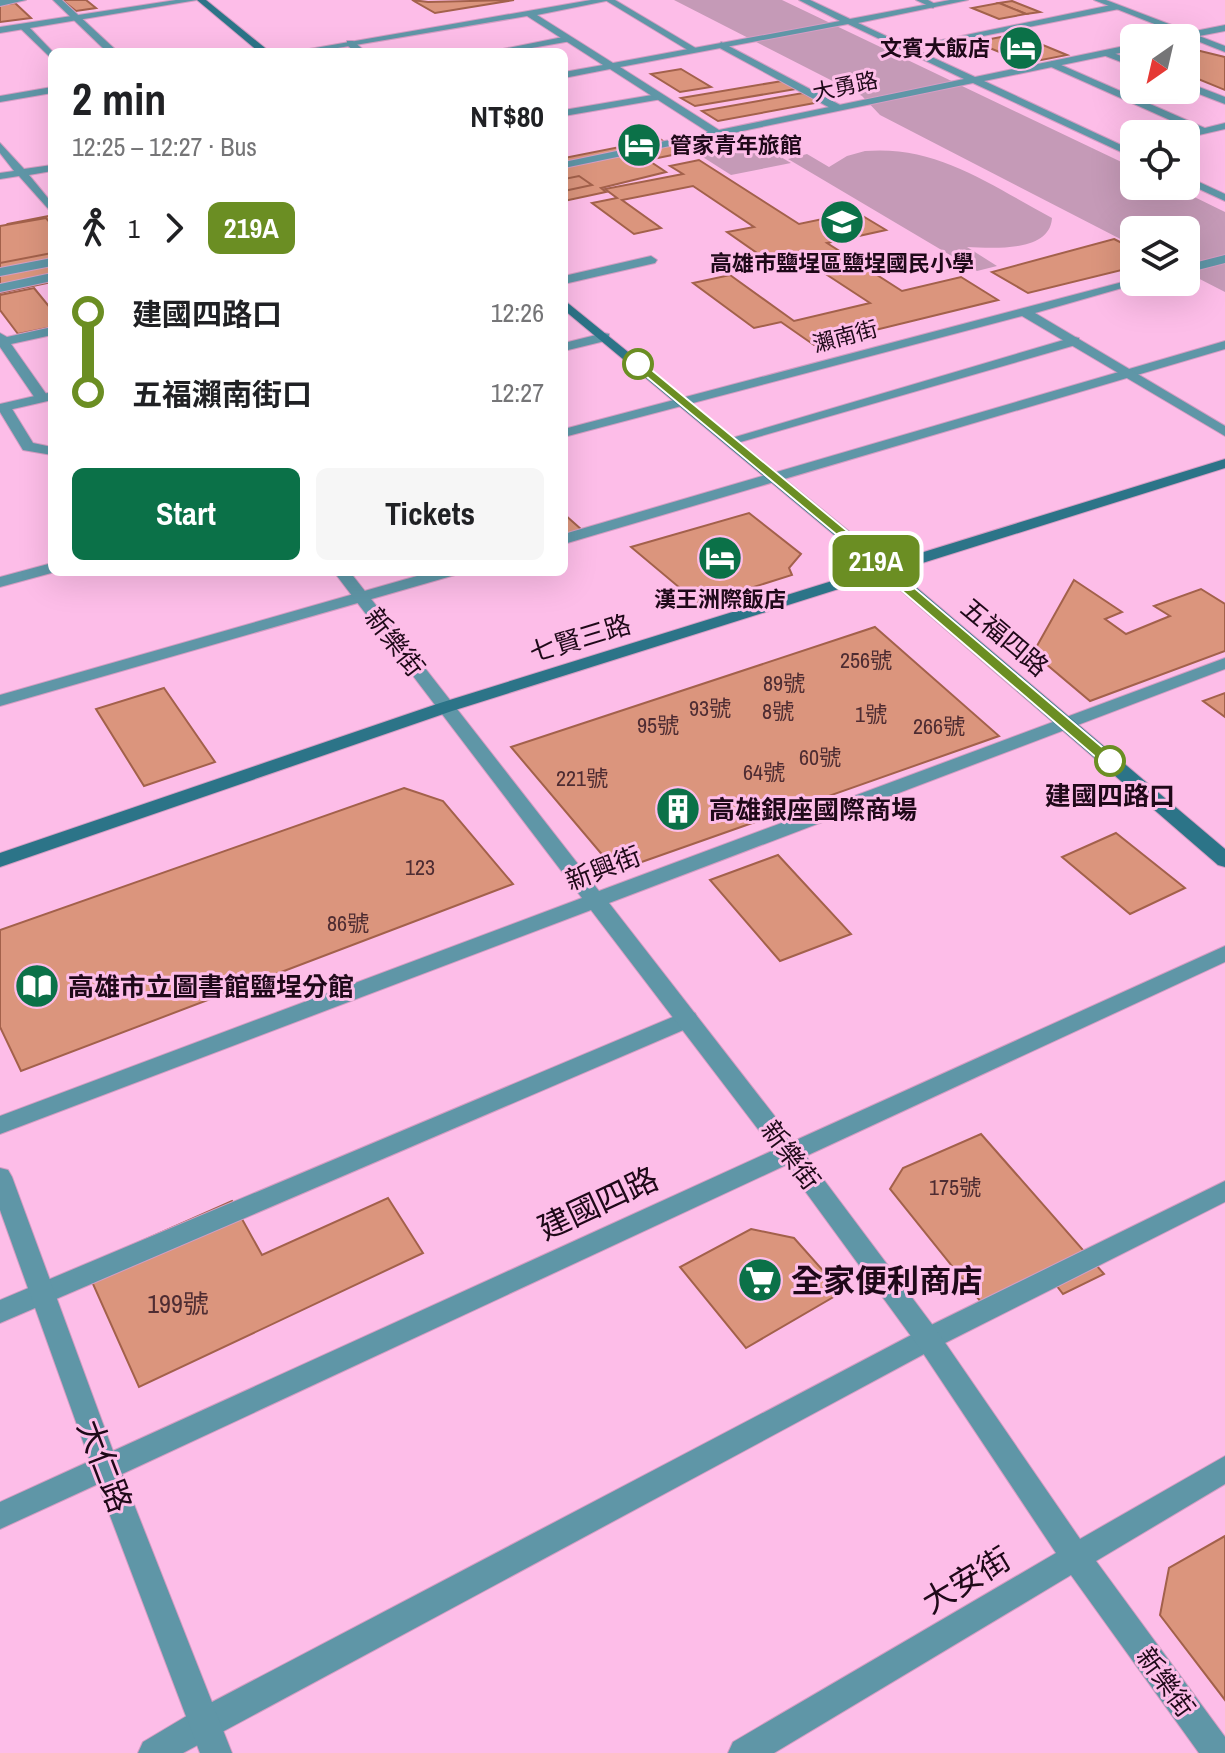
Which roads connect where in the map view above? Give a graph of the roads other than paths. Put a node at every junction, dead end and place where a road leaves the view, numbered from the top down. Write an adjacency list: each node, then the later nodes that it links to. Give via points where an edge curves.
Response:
1 (22, 0): 10 (street)
2 (57, 0): 14 (street)
3 (193, 0): 14 (street)
4 (201, 0): 26 (street)
5 (608, 0): 13 (street); 32 (street)
6 (803, 0): 15 (street)
7 (920, 0): 11 (street)
8 (964, 0): 11 (street)
9 (1098, 0): 12 (street)
10 (0, 3)
11 (933, 5): 15 (street)
12 (1116, 7): 16 (street); 30 (street)
13 (528, 13): 21 (street); 23 (street)
14 (77, 18): 17 (street); 25 (street)
15 (850, 21): 24 (street); 30 (street)
16 (1160, 24)
17 (24, 27): 19 (street); 34 (street)
18 (1225, 28): 20 (street)
19 (0, 30)
20 (1200, 33)
21 (568, 39): 29 (street); 38 (street)
22 (1200, 39): 31 (street)
23 (350, 43): 27 (street); 28 (street)
24 (721, 45): 32 (street); 46 (street)
25 (109, 48)
26 (260, 48)
27 (321, 48)
28 (356, 48)
29 (516, 48)
30 (908, 48): 40 (street)
31 (1225, 49)
32 (694, 50): 38 (street)
33 (1120, 50): 35 (street, 大勇路)
34 (48, 52)
35 (1106, 53): 36 (street); 37 (street, 大勇路)
36 (1120, 58)
37 (1052, 64): 40 (street, 大勇路); 49 (street)
38 (609, 67): 39 (street); 43 (street)
39 (568, 74)
40 (973, 80): 46 (street, 大勇路); 52 (street)
41 (48, 91): 44 (street)
42 (1200, 91): 45 (street)
43 (658, 97): 47 (street); 51 (street)
44 (0, 99)
45 (1225, 101)
46 (838, 108): 51 (street, 大勇路)
47 (568, 112)
48 (1225, 126): 49 (street)
49 (1203, 131): 50 (street)
50 (1200, 132)
51 (717, 133): 54 (street, 大勇路)
52 (1120, 144)
53 (0, 146): 56 (street)
54 (568, 164)
55 (48, 169): 56 (street)
56 (22, 172): 57 (street); 61 (street)
57 (0, 176)
58 (1200, 184): 59 (street)
59 (1219, 190): 60 (street)
60 (1225, 198)
61 (48, 205)
62 (1225, 259): 65 (street)
63 (651, 260): 69 (street)
64 (48, 263): 67 (street)
65 (1200, 265)
66 (48, 271): 70 (street)
67 (0, 272)
68 (48, 278): 72 (street)
69 (568, 279)
70 (0, 281)
71 (1120, 287): 74 (street, 瀨南街)
72 (0, 288)
73 (568, 307): 76 (street, 五福四路)
74 (1024, 312): 78 (street); 83 (street, 瀨南街)
75 (48, 332): 77 (street)
76 (604, 337): 80 (street); 83 (street, 五福四路)
77 (1, 339): 82 (street)
78 (1074, 341): 81 (street); 87 (street)
79 (1225, 345): 81 (street)
80 (568, 346)
81 (1127, 374): 86 (street); 90 (street)
82 (47, 397): 84 (street)
83 (684, 402): 85 (street, 瀨南街); 87 (street, 五福四路)
84 (2, 407): 88 (street, via 28,447)
85 (568, 432)
86 (1225, 432)
87 (732, 440): 90 (street, 五福四路)
88 (48, 450)
89 (1225, 463): 93 (street, 七賢三路)
90 (774, 478): 91 (street); 93 (street, 五福四路)
91 (568, 538)
92 (48, 569): 96 (street)
93 (887, 571): 100 (street, 七賢三路); 101 (street, 五福四路)
94 (345, 576): 97 (street, 新樂街)
95 (435, 576): 97 (street)
96 (0, 582)
97 (361, 598): 99 (street); 100 (street, 新樂街)
98 (1225, 663): 101 (street, 新興街)
99 (0, 701)
100 (446, 707): 102 (street, 七賢三路); 104 (street, 新樂街)
101 (1066, 723): 103 (street, 五福四路); 104 (street, 新興街)
102 (0, 860)
103 (1225, 860)
104 (596, 901): 106 (street, 新樂街); 107 (street, 新興街)
105 (1225, 953): 108 (street, 建國四路)
106 (687, 1019): 108 (street, 新樂街); 111 (street)
107 (0, 1125)
108 (790, 1153): 113 (street, 新樂街); 114 (street, 建國四路)
109 (0, 1177): 111 (street, 大仁路)
110 (1225, 1191): 113 (street)
111 (42, 1296): 112 (street); 114 (street, 大仁路)
112 (0, 1312)
113 (928, 1339): 117 (street, 新樂街); 118 (street)
114 (105, 1466): 116 (street, 建國四路); 118 (street, 大仁路)
115 (1225, 1469): 117 (street, 大安街)
116 (0, 1516)
117 (1076, 1558): 121 (street, 大安街); 122 (street, 新樂街)
118 (206, 1722): 119 (street); 120 (street, 大仁路)
119 (154, 1753)
120 (216, 1753)
121 (744, 1753)
122 (1218, 1753)

